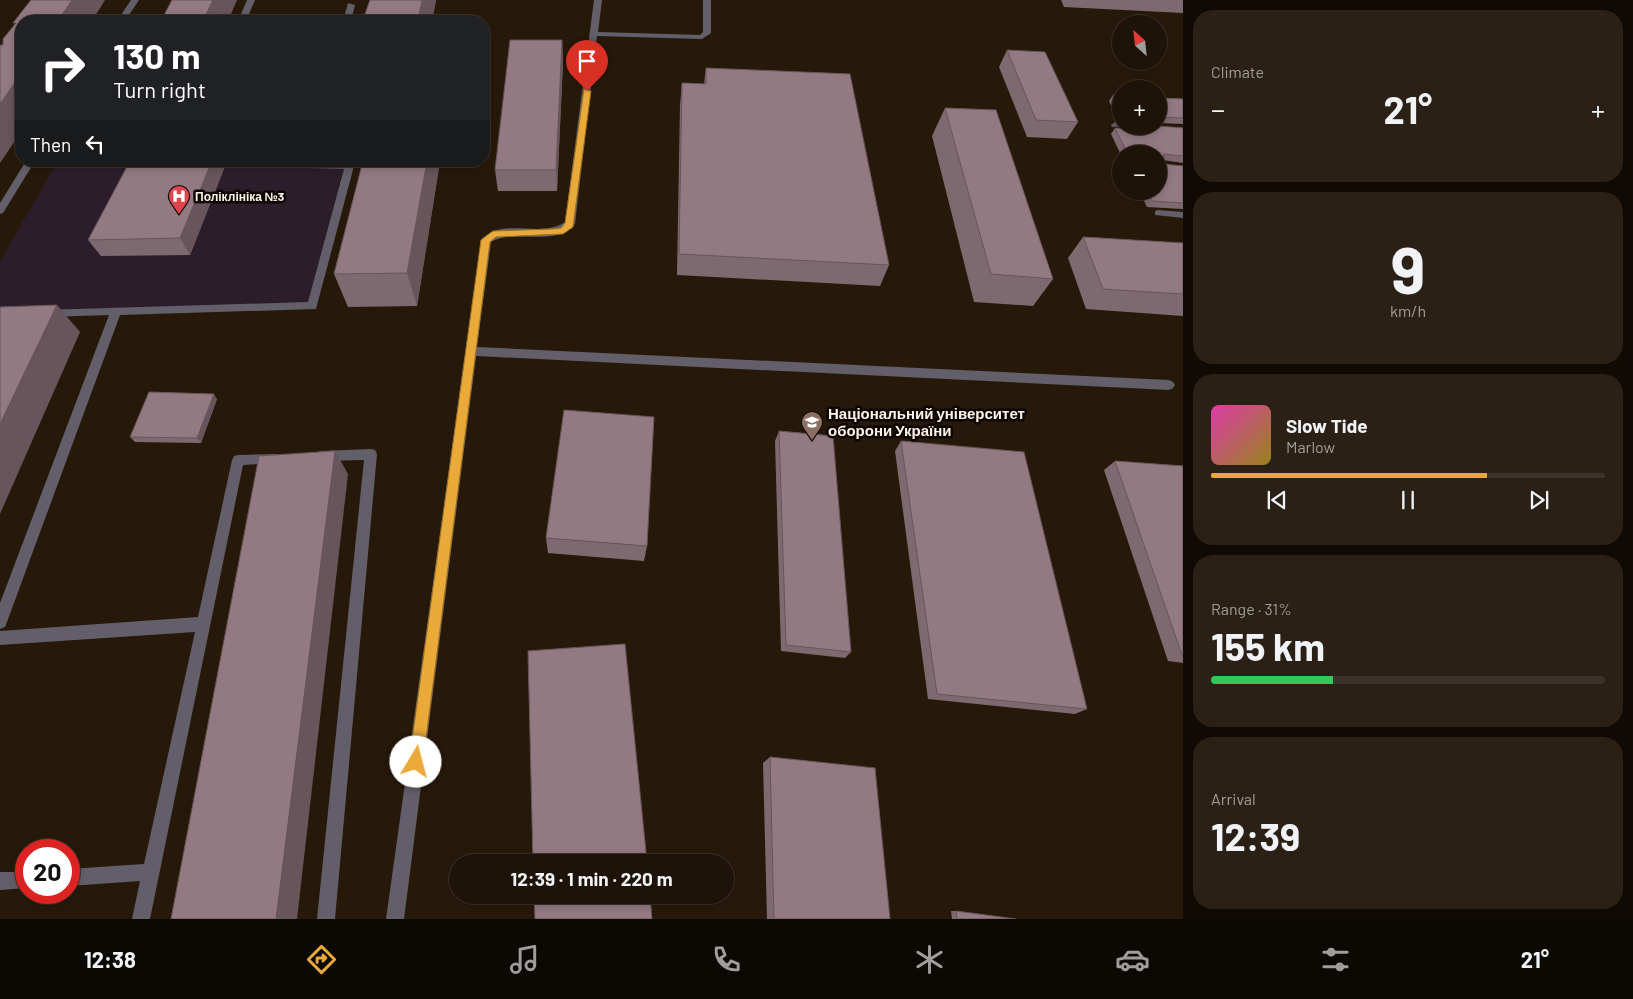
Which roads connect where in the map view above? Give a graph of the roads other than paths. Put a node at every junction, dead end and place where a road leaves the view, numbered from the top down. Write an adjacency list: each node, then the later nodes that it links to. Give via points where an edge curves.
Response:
1 (135, 0): 6 (street)
2 (251, 0): 7 (street)
3 (598, 0): 9 (street)
4 (707, 0): 9 (street, via 706,33 702,38)
5 (352, 4): 8 (street)
6 (125, 15)
7 (245, 15)
8 (348, 15)
9 (594, 34): 17 (street, via 570,224 558,231 493,234 486,240)
10 (27, 167): 12 (street)
11 (349, 167): 15 (street, via 312,306)
12 (0, 211)
13 (1158, 213): 14 (street)
14 (1183, 215)
15 (116, 312): 16 (street); 21 (street)
16 (39, 313)
17 (471, 351): 18 (street); 30 (street)
18 (1169, 385)
19 (304, 457): 29 (street, via 371,454)
20 (285, 458): 22 (street, via 238,460)
21 (0, 622)
22 (203, 624): 23 (street); 24 (street)
23 (0, 638)
24 (150, 872): 25 (street); 28 (street)
25 (80, 876)
26 (15, 881): 27 (street)
27 (0, 882)
28 (141, 919)
29 (326, 919)
30 (395, 919)

